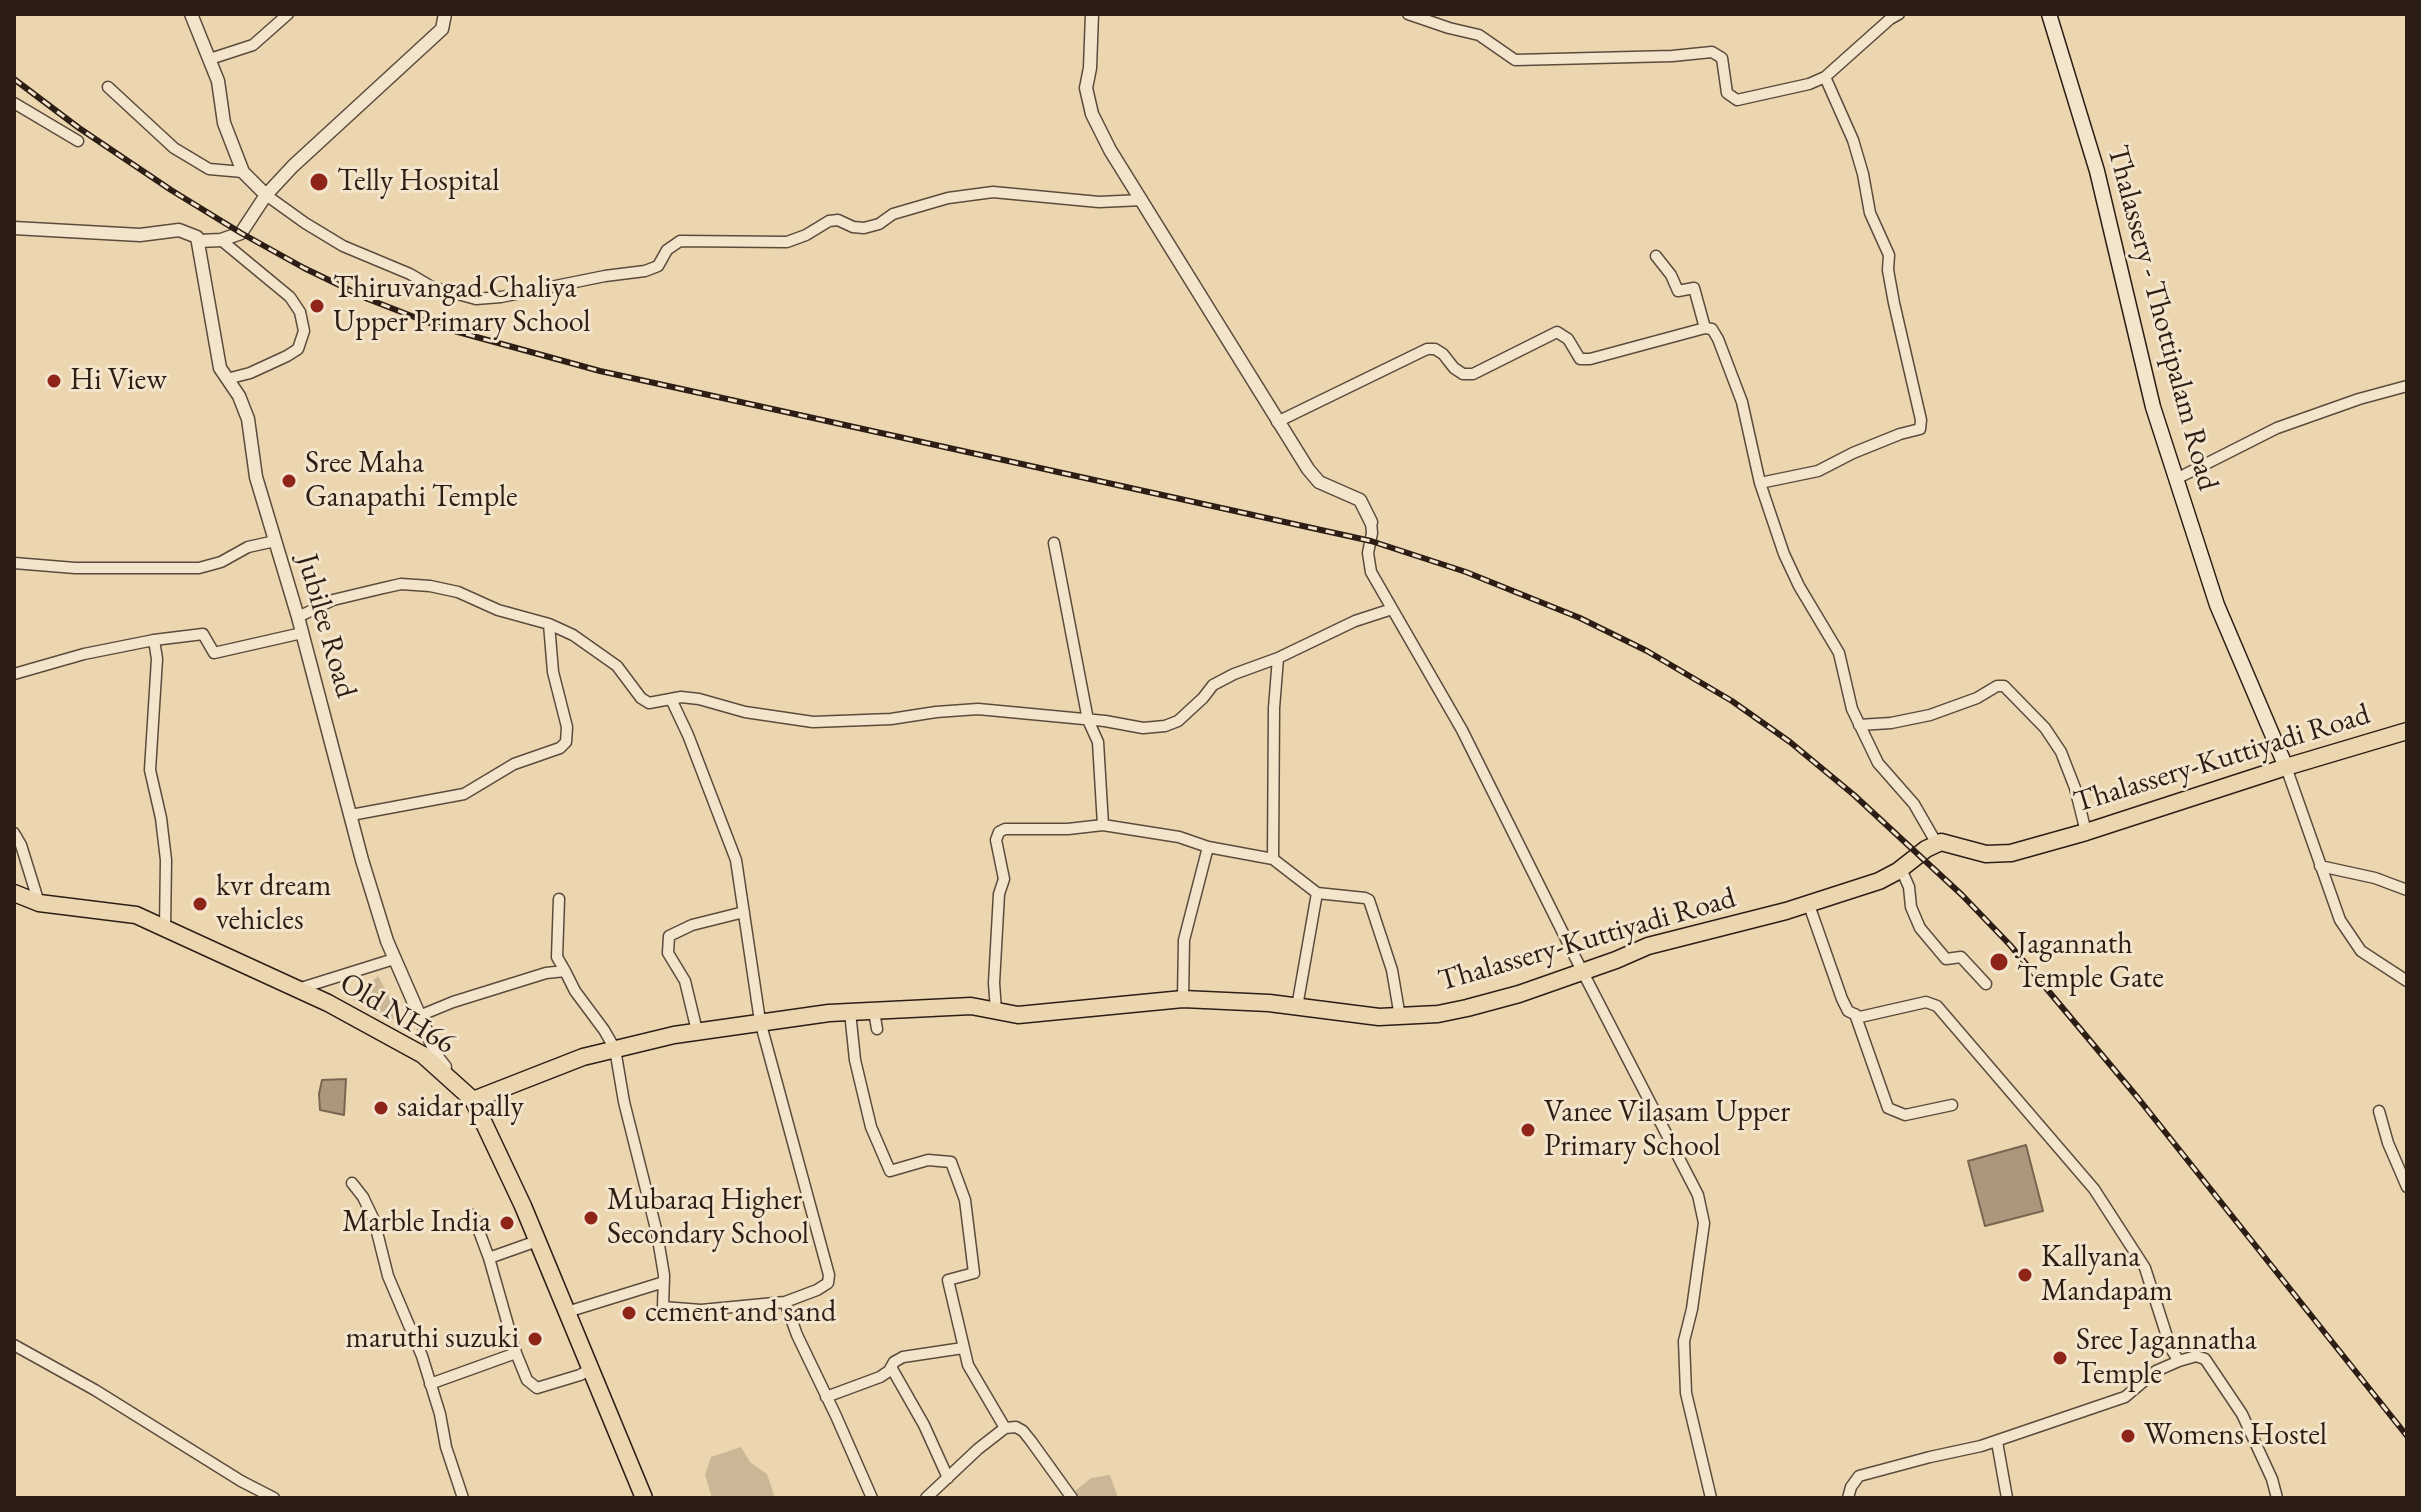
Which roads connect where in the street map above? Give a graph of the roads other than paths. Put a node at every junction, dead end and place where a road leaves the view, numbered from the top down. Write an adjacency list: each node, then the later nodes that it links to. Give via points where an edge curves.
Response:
1 (191, 14): 10 (street)
2 (273, 14): 9 (street)
3 (288, 14): 9 (street)
4 (445, 14): 16 (street, via 442,29)
5 (1092, 14): 17 (street, via 1086,88 1092,114)
6 (1408, 14): 11 (street, via 1479,35 1515,60 1712,52 1722,58 1727,93 1737,100)
7 (1899, 14): 11 (street)
8 (2049, 14): 26 (main road, Thalassery - Thottipalam Road, via 2097,171 2153,407)
9 (278, 25): 10 (street, via 253,45)
10 (210, 59): 15 (street, via 224,123)
11 (1825, 77): 27 (street, via 1853,140 1870,213 1889,255 1920,429 1818,471)
12 (108, 87): 15 (street, via 174,148 209,169)
13 (14, 103): 14 (street)
14 (78, 141)
15 (243, 172): 16 (street)
16 (266, 195): 17 (street, via 343,246 432,287 476,299 645,271 658,266 680,241 787,242 829,221 864,228 948,198 993,192 1099,202); 19 (street, via 241,233)
17 (1142, 200): 25 (street)
18 (14, 228): 20 (street, via 140,235 179,230)
19 (221, 240): 20 (street); 23 (street, via 290,297 304,331 298,349 287,356)
20 (199, 241): 23 (street, Jubilee Road, via 220,368)
21 (1656, 256): 22 (street, via 1678,291 1694,288)
22 (1705, 328): 25 (street, via 1585,360 1557,332 1473,374 1463,374 1443,354 1427,349); 27 (street, via 1718,339 1742,402)
23 (227, 379): 29 (street, Jubilee Road, via 248,419 256,477)
24 (2407, 386): 26 (street, via 2277,428)
25 (1277, 422): 28 (street, via 1313,476 1360,500)
26 (2176, 479): 43 (main road, Thalassery - Thottipalam Road, via 2217,605)
27 (1760, 483): 41 (street, via 1799,586 1839,653)
28 (1371, 522): 32 (street, via 1368,561)
29 (275, 541): 31 (street, via 199,568); 33 (street, Jubilee Road)
30 (1054, 543): 40 (street)
31 (14, 563)
32 (1392, 609): 37 (street); 63 (street, via 1462,730)
33 (298, 617): 34 (street, via 333,600 401,584 458,592); 35 (street, Jubilee Road)
34 (549, 624): 39 (street, via 617,666 649,703); 44 (street, via 553,672 567,727 560,748 514,764 464,794)
35 (302, 633): 36 (street, via 214,653 203,634); 44 (street, Jubilee Road)
36 (154, 640): 38 (street); 60 (street, via 150,770 166,860)
37 (1278, 658): 40 (street, via 1213,685 1178,721 1165,726); 50 (street)
38 (14, 674)
39 (671, 699): 40 (street, via 699,699 813,722 978,709); 59 (street, via 736,860)
40 (1088, 720): 45 (street, via 1098,742)
41 (1859, 725): 46 (street, via 1930,715 2004,686 2061,752); 48 (street, via 1878,763 1914,804)
42 (2407, 731): 43 (main road, Thalassery-Kuttiyadi Road)
43 (2286, 767): 46 (main road, Thalassery-Kuttiyadi Road); 51 (street)
44 (351, 815): 61 (street, Jubilee Road)
45 (1103, 825): 49 (street); 70 (street, via 999,832 1004,879 999,894)
46 (2086, 832): 48 (main road, Thalassery-Kuttiyadi Road, via 2003,855)
47 (14, 833): 57 (street)
48 (1937, 844): 52 (main road, Thalassery-Kuttiyadi Road)
49 (1208, 847): 50 (street); 67 (street, via 1184,940)
50 (1273, 859): 55 (street)
51 (2320, 866): 53 (street); 64 (street, via 2340,920 2361,951)
52 (1901, 869): 58 (main road, Thalassery-Kuttiyadi Road); 65 (street, via 1920,928 1946,959 1961,957)
53 (2407, 890)
54 (14, 893): 57 (main road, Old NH66)
55 (1317, 893): 68 (street); 74 (street, via 1369,900 1392,970)
56 (559, 899): 62 (street, via 557,957)
57 (39, 903): 60 (main road, Old NH66, via 136,915)
58 (1809, 905): 63 (main road, Thalassery-Kuttiyadi Road, via 1648,946); 72 (street, via 1842,999)
59 (744, 912): 75 (street); 77 (street, via 669,936 668,953 685,981)
60 (165, 928): 66 (main road, Old NH66)
61 (394, 959): 66 (street); 73 (street, Jubilee Road)
62 (565, 971): 73 (street); 78 (street)
63 (1583, 972): 74 (main road, Thalassery-Kuttiyadi Road, via 1467,1008); 107 (street, via 1698,1195 1704,1223 1684,1341 1685,1380)
64 (2407, 981)
65 (1986, 984)
66 (298, 989): 79 (main road, Old NH66, via 423,1055)
67 (1183, 999): 68 (main road, Thalassery-Kuttiyadi Road); 70 (main road, Thalassery-Kuttiyadi Road, via 1018,1015)
68 (1297, 1007): 74 (main road, Thalassery-Kuttiyadi Road)
69 (874, 1011): 70 (main road, Thalassery-Kuttiyadi Road, via 971,1006); 71 (main road, Thalassery-Kuttiyadi Road); 76 (street)
70 (996, 1011)
71 (850, 1012): 75 (main road, Thalassery-Kuttiyadi Road); 91 (street, via 871,1127 890,1171 928,1160 951,1162 965,1200 974,1273 948,1280)
72 (1855, 1014): 80 (street, via 1888,1108 1905,1115); 93 (street, via 1926,1002 1937,1006 2094,1189 2145,1268)
73 (419, 1016): 79 (street, Jubilee Road, via 438,1058)
74 (1400, 1017)
75 (760, 1021): 77 (main road, Thalassery-Kuttiyadi Road); 88 (street, via 829,1275 828,1283 817,1290)
76 (877, 1029)
77 (697, 1031): 78 (main road, Thalassery-Kuttiyadi Road)
78 (615, 1049): 79 (main road, Thalassery-Kuttiyadi Road); 87 (street)
79 (473, 1100): 85 (main road, Old NH66)
80 (1952, 1105)
81 (2379, 1111): 83 (street)
82 (352, 1183): 96 (street, via 374,1220 388,1276)
83 (2407, 1187)
84 (473, 1215): 86 (street)
85 (537, 1241): 86 (street); 89 (main road, Old NH66)
86 (489, 1258): 92 (street)
87 (664, 1282): 88 (street, via 663,1307 701,1310); 89 (street)
88 (785, 1302): 97 (street)
89 (567, 1312): 95 (main road, Old NH66)
90 (14, 1345): 101 (street)
91 (963, 1348): 94 (street, via 903,1357); 98 (street, via 971,1373)
92 (516, 1353): 95 (street, via 527,1380 537,1388); 96 (street)
93 (2179, 1361): 99 (street, via 2156,1371 2125,1397); 110 (street, via 2205,1359 2242,1414)
94 (891, 1367): 97 (street, via 880,1377); 100 (street)
95 (591, 1369): 103 (main road, Old NH66)
96 (430, 1384): 102 (street)
97 (826, 1397): 104 (street)
98 (1005, 1428): 100 (street); 106 (street, via 1023,1431)
99 (1997, 1442): 108 (street, via 1859,1476); 109 (street)
100 (948, 1478): 105 (street)
101 (274, 1498)
102 (463, 1498)
103 (644, 1498)
104 (872, 1498)
105 (926, 1498)
106 (1072, 1498)
107 (1711, 1498)
108 (1848, 1498)
109 (2007, 1498)
110 (2277, 1498)

